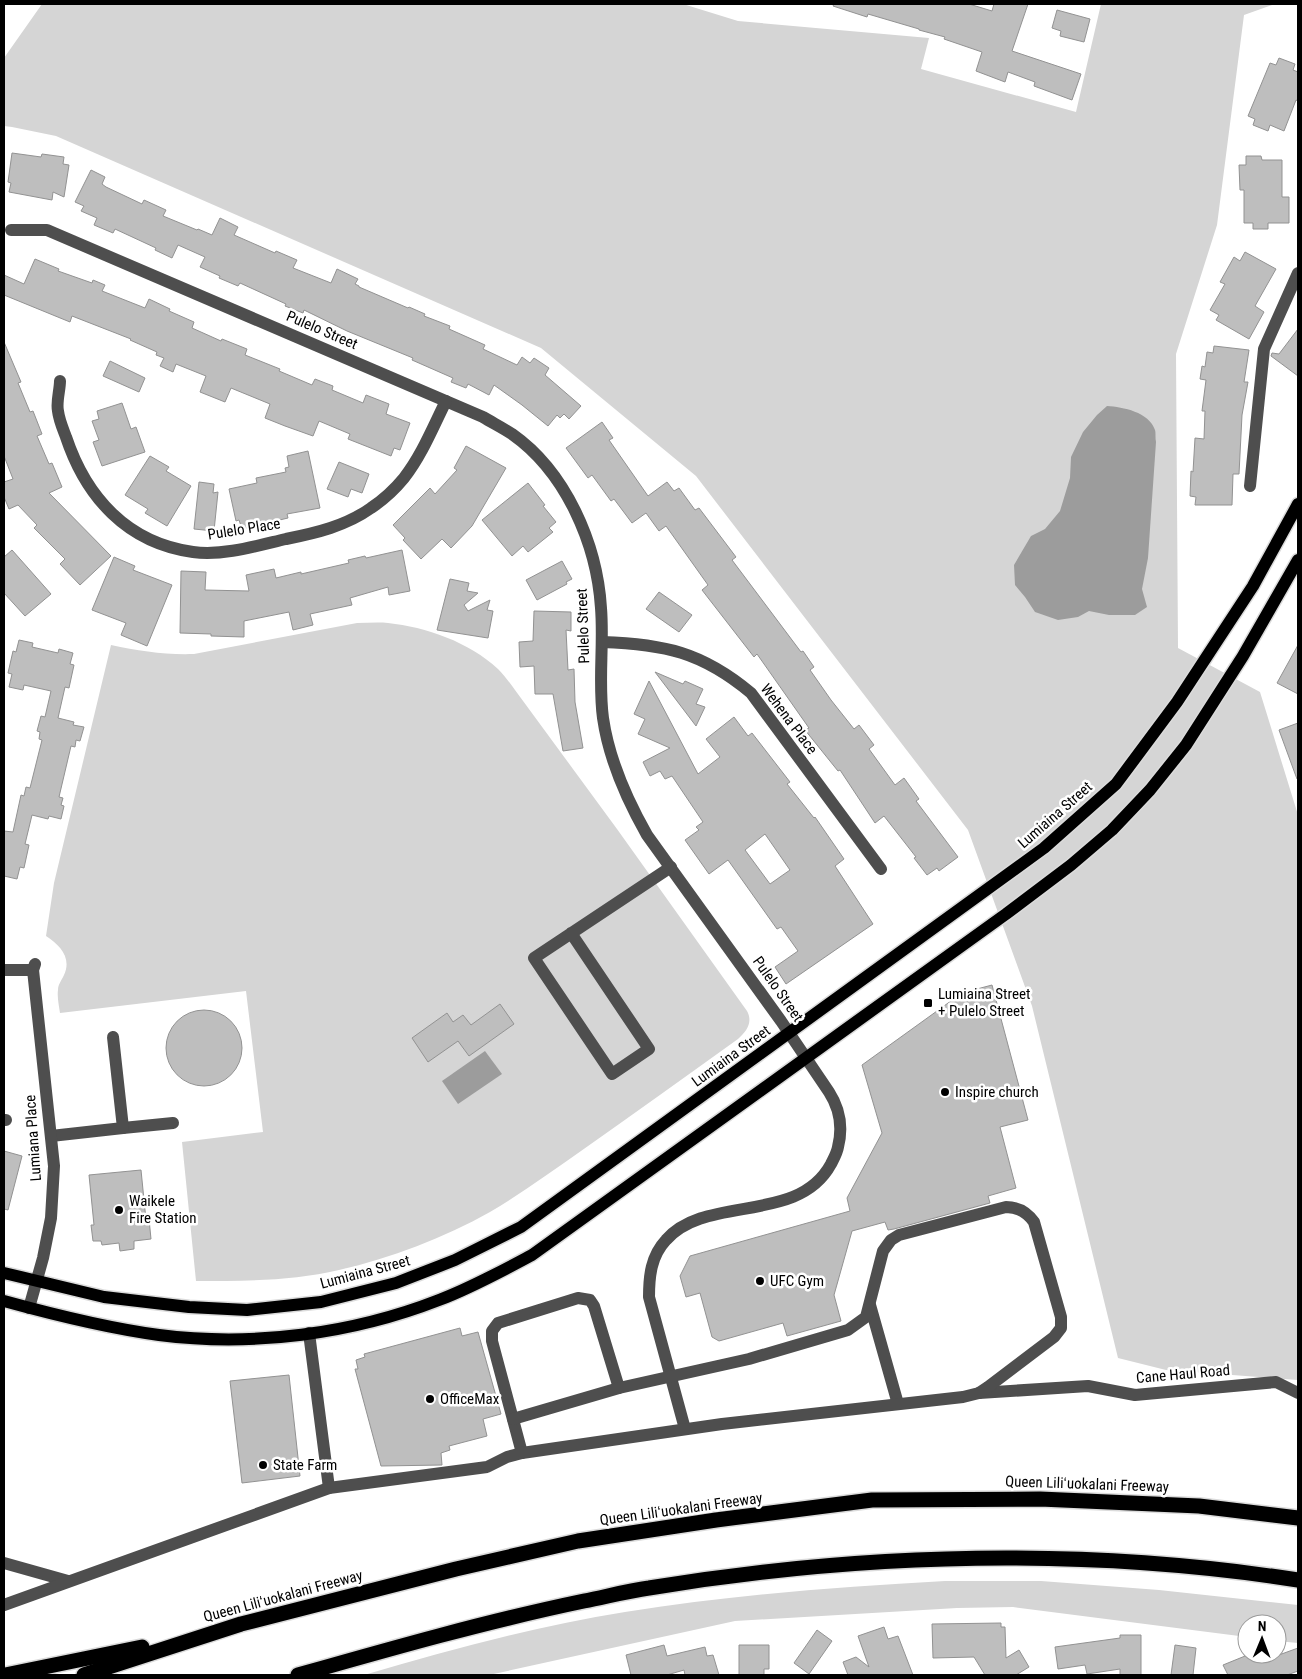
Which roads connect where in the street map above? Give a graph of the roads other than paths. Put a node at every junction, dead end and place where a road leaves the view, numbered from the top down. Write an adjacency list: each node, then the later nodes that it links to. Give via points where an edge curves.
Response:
1 (11, 230): 4 (street, Pulelo Street, via 46,230)
2 (1298, 273): 5 (street, via 1264,349)
3 (60, 381): 4 (street, Pulelo Place, via 58,411 70,451 98,499 134,531 152,540 194,552 241,549 324,531 369,510 404,478)
4 (446, 401): 8 (street, Pulelo Street, via 513,434 554,476 573,506 586,537 600,590)
5 (1250, 486)
6 (1298, 504): 13 (main road, Lumiaina Street, via 1242,603 1177,702 1116,784 1044,848)
7 (1298, 560): 15 (main road, via 1243,656 1186,745 1112,830 1006,914)
8 (602, 642): 9 (street, Pulelo Street, via 600,691 603,719 618,776 647,835); 10 (street, Wehena Place, via 654,646 684,653 732,677 751,693)
9 (671, 867): 11 (street); 13 (street, Pulelo Street)
10 (881, 869)
11 (571, 933): 11 (street, via 534,958 612,1074 649,1050)
12 (4, 970): 18 (street, Lumiana Place, via 34,967)
13 (790, 1034): 15 (street, Pulelo Street); 20 (main road, Lumiaina Street, via 521,1227 455,1260 396,1283 321,1302 247,1310 145,1303)
14 (113, 1037): 17 (street)
15 (806, 1058): 24 (main road, via 532,1255 440,1300 388,1318); 25 (street, Pulelo Street, via 835,1102 841,1124 837,1153 817,1184 802,1194 699,1220 666,1240 654,1258 648,1297)
16 (174, 1123): 17 (street)
17 (123, 1128): 18 (street)
18 (51, 1136): 20 (street, Lumiana Place, via 54,1166 52,1208)
19 (4, 1273): 20 (main road, Lumiaina Street)
20 (37, 1281): 23 (street, Lumiana Place)
21 (4, 1301): 23 (main road)
22 (869, 1304): 25 (street, via 866,1317 859,1324 840,1333); 27 (street, via 883,1251 894,1238 1006,1207 1026,1212 1036,1225 1061,1317 1061,1328 1054,1337); 29 (street)
23 (30, 1308): 24 (main road, via 108,1327 161,1335 214,1339)
24 (309, 1333): 33 (street)
25 (671, 1377): 26 (street); 31 (street, Pulelo Street)
26 (619, 1388): 30 (street); 30 (street, via 594,1304 588,1299 578,1298 500,1322 493,1329 492,1340)
27 (979, 1393): 28 (street, Cane Haul Road, via 1088,1386 1135,1395 1276,1382); 29 (street, Cane Haul Road)
28 (1298, 1393)
29 (898, 1404): 31 (street, Cane Haul Road)
30 (513, 1419): 32 (street)
31 (685, 1429): 32 (street, Cane Haul Road)
32 (522, 1453): 33 (street, Cane Haul Road, via 487,1467)
33 (330, 1488): 37 (street, Cane Haul Road)
34 (1298, 1518): 39 (highway, Queen Liliʻuokalani Freeway, via 1199,1506 1040,1499 872,1500 578,1541)
35 (4, 1563): 37 (street)
36 (1298, 1580): 42 (highway, via 1092,1560 995,1558 870,1562 648,1588 539,1611)
37 (68, 1581): 38 (street, Cane Haul Road)
38 (4, 1605)
39 (241, 1624): 40 (highway); 41 (highway, Queen Liliʻuokalani Freeway)
40 (5, 1675)
41 (84, 1675)
42 (298, 1675)

